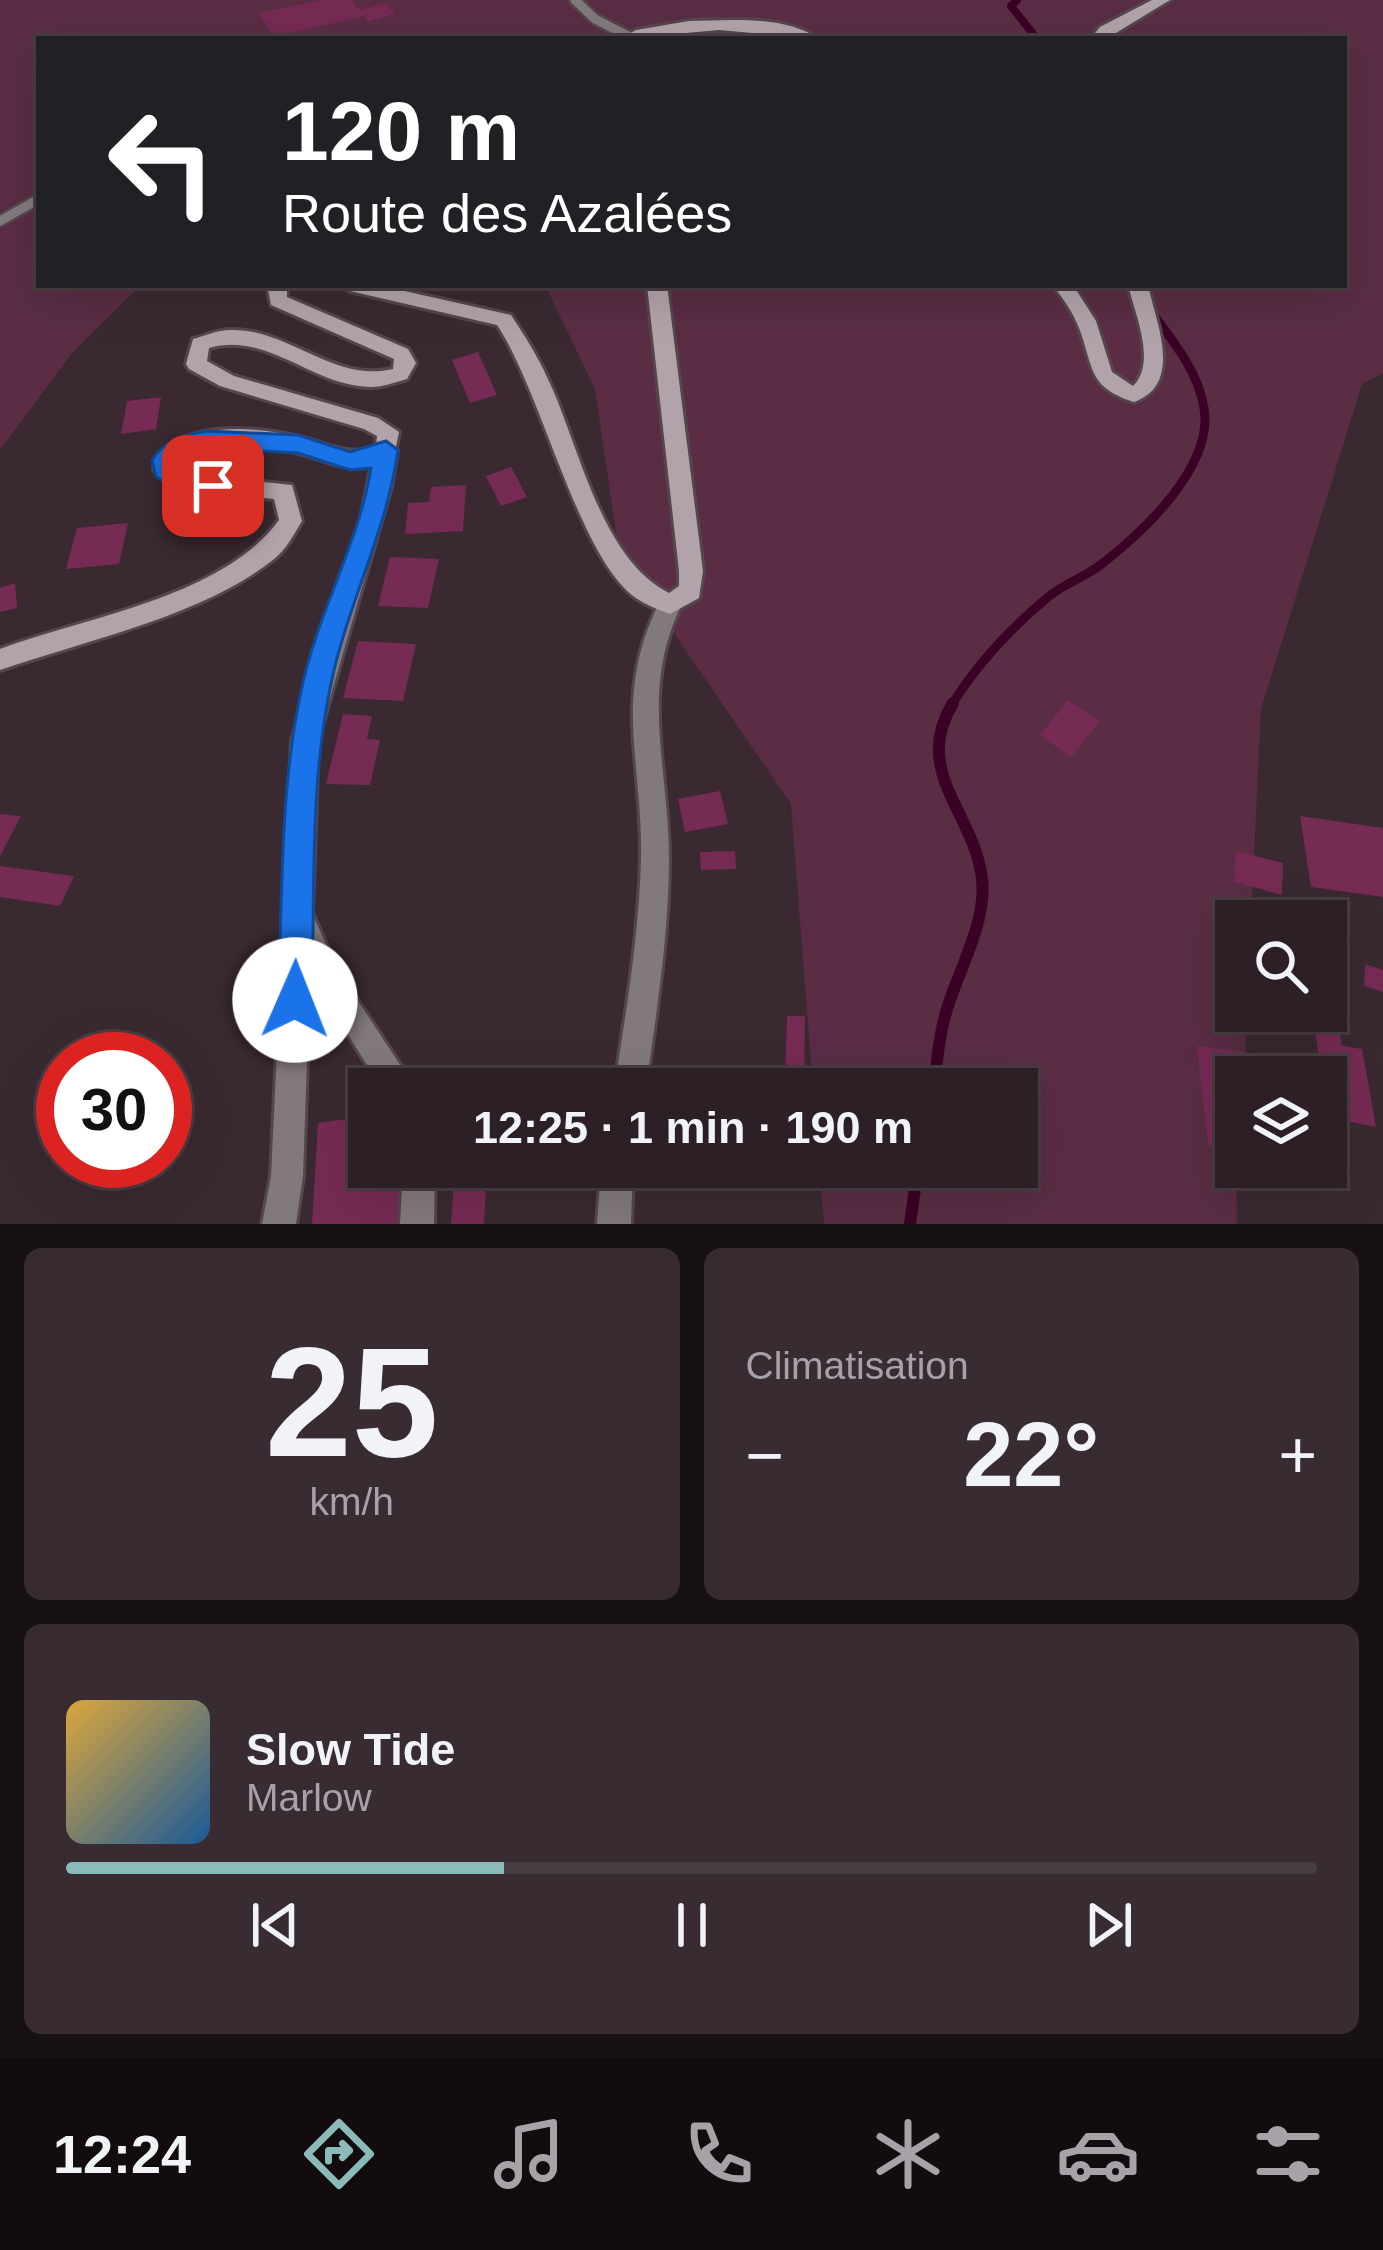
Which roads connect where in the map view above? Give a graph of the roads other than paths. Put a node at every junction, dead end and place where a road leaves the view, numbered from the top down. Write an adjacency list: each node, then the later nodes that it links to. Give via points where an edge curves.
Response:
1 (575, 0): 3 (lane)
2 (1163, 0): 6 (main road)
3 (626, 36)
4 (637, 36): 5 (main road, via 735,25)
5 (808, 36)
6 (1100, 36)
7 (36, 201): 8 (lane)
8 (0, 221)
9 (277, 288): 14 (main road, via 278,300 294,311 401,355 400,374 364,383 228,335 200,344 196,364 227,381 371,423 388,432)
10 (363, 288): 15 (main road, via 504,320 532,360 608,551 645,595)
11 (657, 288): 15 (main road, via 691,572 691,591)
12 (1065, 288): 13 (main road, via 1091,332 1097,368 1134,395 1146,391 1155,366)
13 (1139, 288)
14 (386, 450): 16 (main road, via 350,461 284,443 186,443 164,460 180,482 284,491 291,518 278,538 232,579); 17 (street, via 379,499 319,672 305,740)
15 (670, 604): 19 (street, via 646,654 655,856)
16 (0, 660)
17 (296, 909): 18 (street, via 327,979); 22 (street, via 287,1176)
18 (386, 1068)
19 (633, 1068)
20 (418, 1188): 23 (street)
21 (616, 1188): 24 (street)
22 (278, 1224)
23 (417, 1224)
24 (614, 1224)

